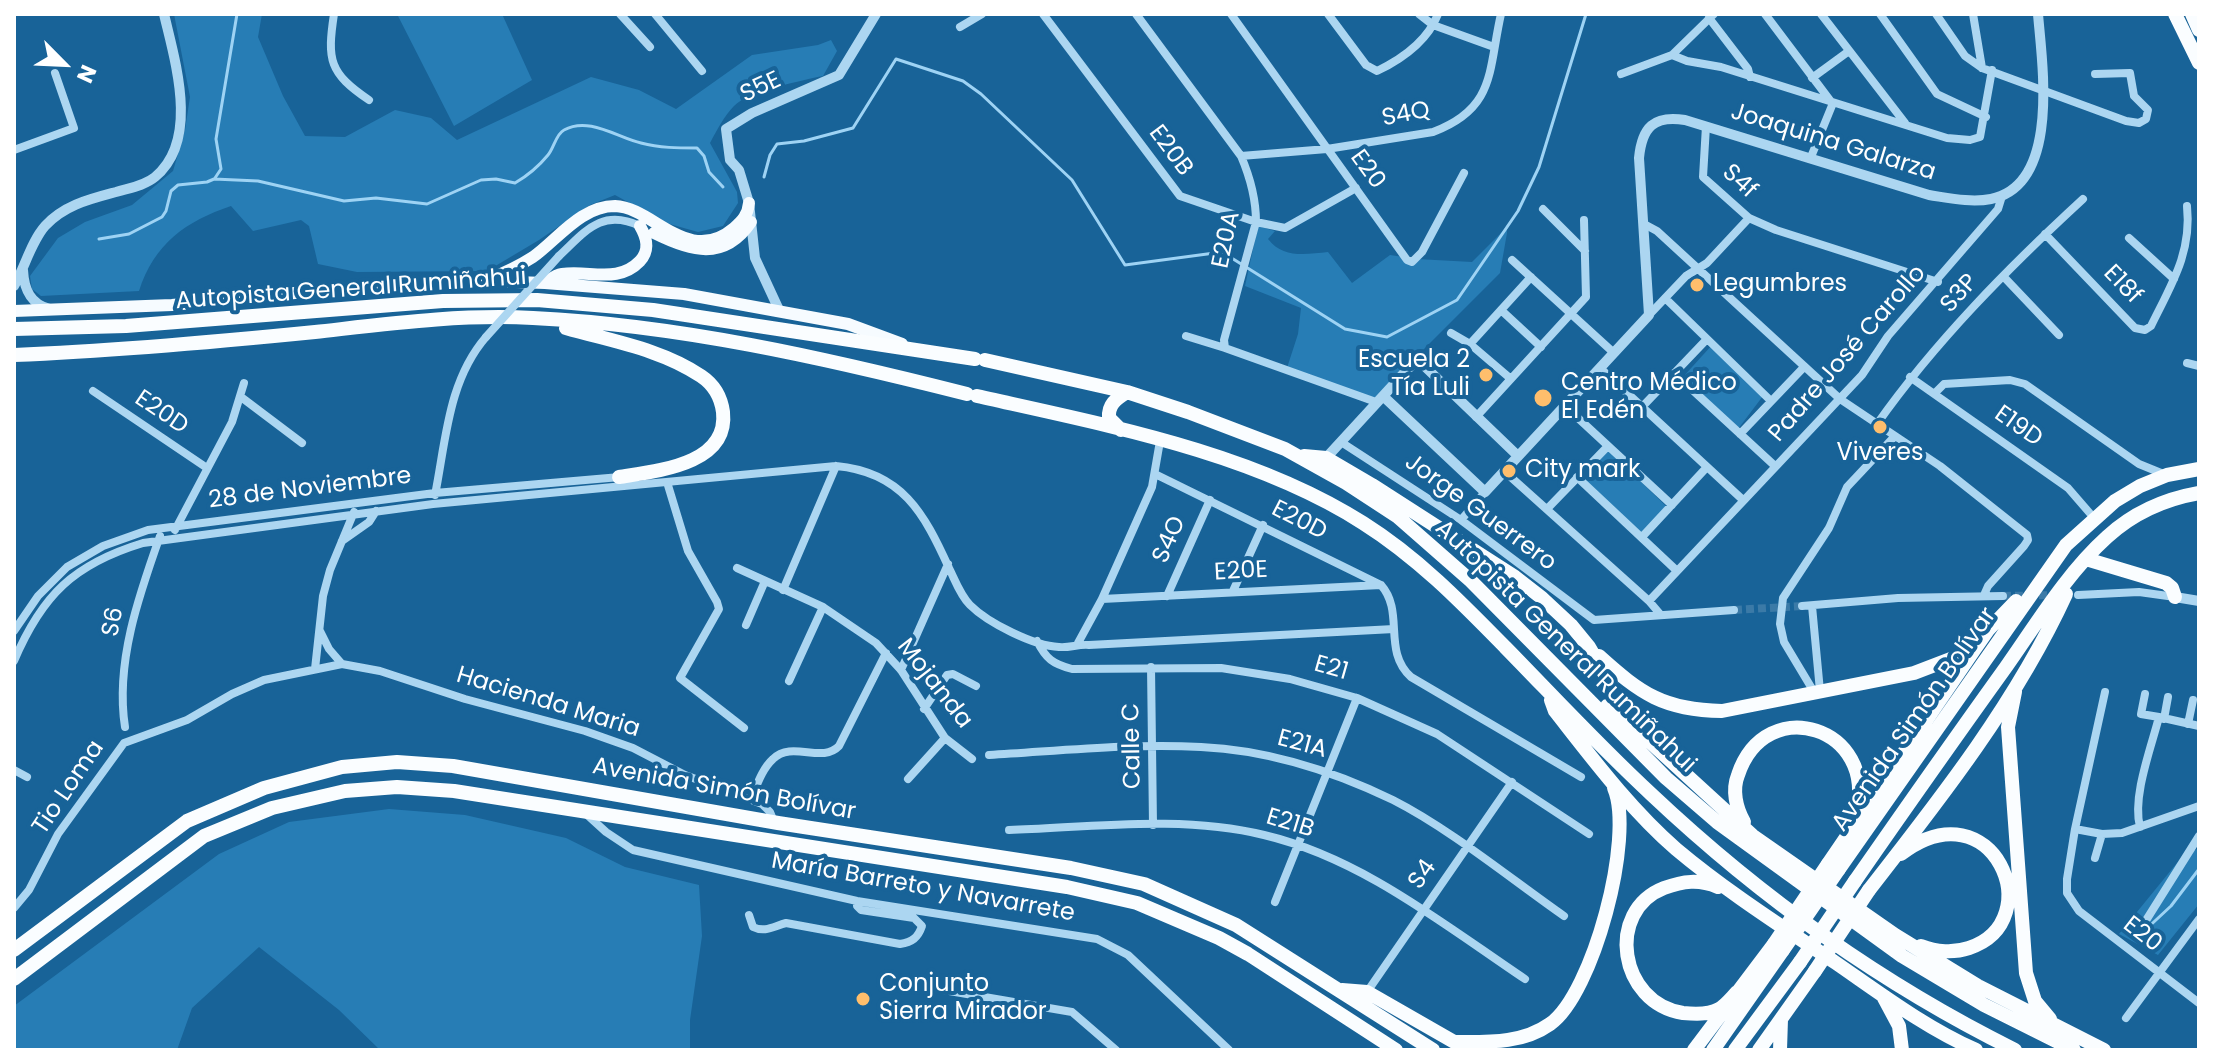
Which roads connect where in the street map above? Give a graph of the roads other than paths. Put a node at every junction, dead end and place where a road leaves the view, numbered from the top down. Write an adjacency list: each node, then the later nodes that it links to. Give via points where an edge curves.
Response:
1 (164, 14): 64 (street, via 182,92 172,156 154,179 80,201 57,216 44,227)
2 (334, 14): 37 (street, via 331,61 348,85)
3 (620, 14): 24 (street)
4 (655, 14): 30 (street)
5 (876, 14): 50 (street, S5E, via 839,75 726,129 730,160 739,170)
6 (982, 14): 23 (street)
7 (1043, 14): 56 (street, E20B, via 1180,196)
8 (1136, 14): 44 (street, E20A)
9 (1231, 14): 42 (street, E20)
10 (1328, 14): 22 (street, via 1371,70 1419,43)
11 (1419, 14): 22 (street)
12 (1438, 14): 22 (street)
13 (1501, 14): 25 (street, S4Q)
14 (1765, 14): 35 (street)
15 (1821, 14): 26 (street)
16 (1880, 14): 39 (street, via 1937,94)
17 (1936, 14): 29 (street, via 1965,56)
18 (1973, 14): 29 (street)
19 (2038, 14): 36 (street)
20 (2175, 14): 28 (highway)
21 (1711, 16): 27 (street); 34 (street)
22 (1433, 25): 25 (street)
23 (960, 27)
24 (650, 47)
25 (1494, 47): 42 (street, S4Q, via 1489,80 1465,117 1433,132)
26 (1849, 51): 35 (street); 40 (street)
27 (1672, 55): 32 (street); 34 (street)
28 (2199, 63)
29 (1987, 69): 36 (street); 39 (street)
30 (702, 71)
31 (55, 73): 43 (street, via 74,128)
32 (1621, 74)
33 (2095, 74): 36 (street, via 2130,73 2134,96 2149,116 2143,122 2126,121)
34 (1750, 77): 38 (street)
35 (1812, 78): 38 (street)
36 (2044, 89): 48 (street, via 2033,160)
37 (369, 100)
38 (1833, 103): 40 (street); 45 (street)
39 (1986, 117): 40 (street, via 1976,140 1947,138)
40 (1905, 124)
41 (1706, 126): 45 (street, Joaquina Galarza); 53 (street, S4f, via 1704,179); 57 (street, Joaquina Galarza, via 1669,118 1647,129 1639,158)
42 (1327, 149): 44 (street, S4Q); 47 (street, E20)
43 (14, 150)
44 (1241, 156): 56 (street, E20A, via 1249,173)
45 (1811, 157): 48 (street, Joaquina Galarza, via 1929,195)
46 (1464, 173): 47 (street, E20, via 1412,262)
47 (1356, 188): 56 (street, E20B, via 1285,228)
48 (2002, 196): 69 (street, Padre José Carollo, via 1998,209)
49 (2083, 199): 59 (street, S3P)
50 (749, 203): 55 (street, S5E); 68 (main road, via 748,213 729,233 705,241 680,236 621,207 598,208 532,257)
51 (2187, 206): 67 (street, E18f, via 2188,239)
52 (1543, 209): 61 (street)
53 (1749, 218): 63 (street); 69 (street)
54 (1584, 220): 61 (street)
55 (751, 222): 58 (main road, via 729,243 705,251); 76 (street, S5E, via 755,258)
56 (1255, 224): 88 (street, E20A)
57 (1644, 224): 63 (street); 78 (street, Joaquina Galarza)
58 (640, 226): 70 (main road, via 647,246 631,270 615,275 564,274); 135 (street, bridge, via 619,219 597,223 559,256 486,337 463,368 453,398)
59 (2045, 234): 65 (street, S3P); 67 (street, E18f, via 2135,328 2151,326)
60 (2129, 238): 67 (street)
61 (1585, 251): 77 (street, via 1586,297)
62 (1512, 260): 66 (street)
63 (1697, 269): 72 (street); 95 (street)
64 (23, 270): 71 (street); 73 (street, via 30,297 41,307)
65 (2003, 276): 83 (street); 98 (street, S3P)
66 (1531, 277): 74 (street); 77 (street)
67 (2174, 279)
68 (486, 281): 70 (main road); 73 (main road)
69 (1938, 282): 106 (street, Padre José Carollo)
70 (545, 283): 76 (main road, via 657,290)
71 (14, 286)
72 (1665, 298): 78 (street); 85 (street)
73 (56, 310): 75 (main road)
74 (1501, 310): 86 (street); 87 (street)
75 (14, 311)
76 (780, 312): 89 (main road, via 848,324)
77 (1571, 314): 87 (street); 90 (street)
78 (1649, 315): 90 (street)
79 (531, 318): 91 (highway, Autopista General Rumiñahui, via 441,319 121,351); 92 (highway, Autopista General Rumiñahui, via 650,328); 130 (highway, via 677,362 702,377 719,396 723,418 710,449 680,465)
80 (14, 329): 82 (highway, Autopista General Rumiñahui, via 126,326 443,301 537,300 653,310)
81 (1451, 333): 86 (street)
82 (817, 334): 89 (highway, Autopista General Rumiñahui); 92 (highway)
83 (2059, 335)
84 (1186, 336): 88 (street)
85 (1707, 339): 97 (street); 107 (street)
86 (1470, 344): 99 (street)
87 (1541, 347): 99 (street)
88 (1225, 348): 105 (street)
89 (920, 351): 102 (highway, Autopista General Rumiñahui)
90 (1614, 353): 96 (street)
91 (14, 355)
92 (812, 358): 112 (highway, Autopista General Rumiñahui)
93 (2187, 363): 94 (street)
94 (2199, 366)
95 (1804, 367): 106 (street); 107 (street)
96 (1600, 368): 108 (street); 109 (street)
97 (1674, 373): 109 (street); 113 (street)
98 (1910, 377): 103 (street, E19D); 111 (street, S3P)
99 (1511, 379): 110 (street)
100 (244, 383): 104 (street)
101 (93, 391): 125 (street, E20D)
102 (1127, 392): 112 (highway, via 1109,411); 119 (highway, Autopista General Rumiñahui)
103 (1935, 393): 129 (street, via 1944,384 2025,384 2139,464); 146 (street, E19D, via 2068,488)
104 (241, 397): 117 (street); 125 (street)
105 (1380, 399): 110 (street, via 1417,359); 116 (street); 134 (street)
106 (1840, 399): 111 (street); 123 (street, Padre José Carollo)
107 (1771, 401): 113 (street)
108 (1565, 406): 118 (street); 120 (street)
109 (1642, 407): 124 (street)
110 (1476, 417): 120 (street)
111 (1877, 424): 114 (street)
112 (1121, 430): 115 (highway, Autopista General Rumiñahui)
113 (1740, 434): 123 (street)
114 (1894, 437): 164 (street, via 1970,488 2027,535); 194 (street, via 1847,487 1829,528 1783,598 1784,642)
115 (1160, 441): 128 (street); 193 (highway, Autopista General Rumiñahui, via 1273,476 1364,523 1444,585)
116 (1341, 442): 121 (street); 147 (street, Jorge Guerrero)
117 (302, 443)
118 (1607, 447): 131 (street); 142 (street)
119 (1300, 456): 121 (highway); 189 (highway, Autopista General Rumiñahui, via 1398,517)
120 (1518, 456): 127 (street)
121 (1326, 458): 181 (highway, via 1515,577)
122 (836, 466): 132 (street); 155 (street, via 875,475 901,490); 162 (street)
123 (1775, 466): 138 (street, Padre José Carollo)
124 (1707, 467): 138 (street); 142 (street)
125 (207, 468): 149 (street)
126 (2199, 469): 129 (highway, Avenida Simón Bolívar)
127 (1504, 471): 134 (street); 143 (street)
128 (1155, 474): 137 (street, E20D); 169 (street)
129 (2167, 475): 146 (highway, Avenida Simón Bolívar, via 2140,486)
130 (619, 477): 133 (street, 28 de Noviembre); 135 (street, 28 de Noviembre)
131 (1577, 477): 143 (street); 151 (street)
132 (667, 482): 133 (street); 205 (street, via 688,551 719,609 680,678)
133 (649, 483): 141 (street)
134 (1485, 492): 147 (street)
135 (435, 493): 139 (street, 28 de Noviembre); 141 (street)
136 (2199, 493): 156 (highway, Avenida Simón Bolívar, via 2132,518)
137 (1210, 500): 148 (street, E20D); 166 (street, S4O)
138 (1743, 500): 158 (street, Padre José Carollo)
139 (376, 502): 140 (street, 28 de Noviembre); 144 (street)
140 (359, 503): 145 (street); 149 (street, 28 de Noviembre)
141 (433, 504): 144 (street)
142 (1672, 505): 151 (street)
143 (1547, 509): 170 (street)
144 (376, 512): 145 (street); 154 (street)
145 (353, 515): 152 (street); 154 (street)
146 (2094, 518): 159 (highway, Avenida Simón Bolívar)
147 (1461, 520): 174 (street, Jorge Guerrero, via 1594,620)
148 (1263, 525): 161 (street, E20D); 163 (street)
149 (176, 526): 150 (street, 28 de Noviembre); 152 (street)
150 (163, 527): 153 (street, S6); 177 (street, 28 de Noviembre, via 103,546 67,567)
151 (1642, 537): 158 (street)
152 (171, 539): 153 (street)
153 (158, 540): 184 (street, via 109,554 73,574 39,612); 204 (street, S6, via 135,611 124,675)
154 (342, 541): 178 (street, via 323,596)
155 (948, 564): 179 (street, via 968,603 994,624); 188 (street)
156 (2081, 566): 168 (highway, via 2166,583); 190 (highway); 271 (highway, Avenida Simón Bolívar, bridge)
157 (737, 568): 160 (street, Mojanda)
158 (1676, 570): 170 (street, Padre José Carollo)
159 (2045, 573): 182 (highway); 236 (highway, Avenida Simón Bolívar)
160 (765, 581): 162 (street, Mojanda); 175 (street)
161 (1381, 585): 163 (street, E20E); 176 (street, via 1390,599)
162 (783, 590): 172 (street, Mojanda)
163 (1233, 591): 166 (street, E20E)
164 (1984, 595): 167 (street); 194 (street, via 1807,606)
165 (2078, 595): 168 (street, via 2139,592)
166 (1167, 596): 169 (street, E20E)
167 (2003, 596)
168 (2175, 597): 171 (street)
169 (1102, 599): 180 (street)
170 (1649, 601): 174 (street)
171 (2199, 601)
172 (823, 607): 183 (street, Mojanda); 191 (street)
173 (1734, 610): 174 (street)
174 (1660, 614)
175 (746, 625)
176 (1394, 629): 180 (street); 214 (street, via 1395,654 1411,677)
177 (14, 631)
178 (320, 631): 185 (street); 187 (street)
179 (1037, 641): 180 (street, via 1056,648); 186 (street, E21, via 1045,657 1072,669)
180 (1078, 643)
181 (1589, 647): 194 (highway, via 1640,690 1691,710 1722,711); 206 (highway)
182 (1974, 650): 194 (highway, via 1914,673); 224 (highway)
183 (886, 653): 188 (street, Mojanda); 218 (street, via 839,746 826,753 780,753 765,768)
184 (14, 661)
185 (342, 664): 187 (street, Hacienda Maria); 218 (street, Hacienda Maria, via 585,731)
186 (1151, 667): 198 (street, E21, via 1262,674); 208 (street, Calle C)
187 (315, 669): 240 (street, Tio Loma, via 264,680 187,720 124,743 58,834)
188 (901, 670): 200 (street, Mojanda)
189 (1568, 677): 206 (highway); 277 (highway, Autopista General Rumiñahui, via 1666,778 1763,858 1902,956)
190 (2019, 679): 235 (highway); 261 (highway, via 2008,727 2023,953 2035,1001)
191 (789, 681)
192 (976, 686): 200 (street, via 947,675)
193 (1549, 692): 216 (highway, via 1555,711); 276 (highway, Autopista General Rumiñahui, via 1651,794 1749,878 1883,976)
194 (1817, 692)
195 (2105, 692): 226 (street)
196 (2145, 694): 201 (street, via 2141,714)
197 (2168, 697): 201 (street)
198 (1357, 698): 212 (street); 217 (street, E21, via 1437,734)
199 (2193, 700): 202 (street)
200 (924, 709): 207 (street, Mojanda)
201 (2162, 718): 202 (street); 225 (street, via 2142,785)
202 (2188, 724): 203 (street)
203 (2199, 726)
204 (125, 727)
205 (744, 728)
206 (1636, 729): 230 (highway)
207 (945, 738): 210 (street, Mojanda); 215 (street)
208 (1154, 746): 209 (street, E21A); 212 (street, E21A, via 1249,752); 223 (street, Calle C)
209 (989, 755)
210 (972, 759)
211 (14, 770): 213 (street)
212 (1327, 772): 232 (street); 233 (street, E21A, via 1394,801)
213 (27, 777)
214 (1581, 777)
215 (908, 779)
216 (1610, 781): 237 (highway, via 1673,847); 262 (highway, via 1621,822 1615,869 1592,955 1566,1010 1519,1037)
217 (1512, 782): 228 (street, E21); 233 (street, S4)
218 (751, 799): 222 (street, Hacienda Maria, via 770,812)
219 (2199, 800): 220 (street)
220 (2198, 807): 225 (street)
221 (583, 812): 238 (street, María Barreto y Navarrete, via 633,850); 250 (highway, Avenida Simón Bolívar, via 397,787 345,791 272,808 204,836); 259 (highway, Avenida Simón Bolívar, via 1067,887 1137,903 1238,949)
222 (774, 822): 248 (highway, Avenida Simón Bolívar, via 453,766 397,762 342,767 264,788 187,821); 253 (highway, Avenida Simón Bolívar, via 1144,884 1236,925)
223 (1153, 825): 227 (street, E21B); 232 (street, E21B, via 1209,826)
224 (1853, 826): 230 (highway, via 1860,798 1857,769 1843,745 1819,730 1791,727 1764,736 1744,757 1735,784 1738,812); 236 (highway)
225 (2140, 827): 229 (street)
226 (2075, 829): 229 (street); 249 (street, E20, via 2067,893 2079,911)
227 (1009, 830)
228 (1589, 834)
229 (2102, 834): 234 (street)
230 (1753, 836): 246 (highway)
231 (2199, 836): 245 (street)
232 (1298, 845): 239 (street); 241 (street, E21B)
233 (1466, 847): 241 (street, S4); 243 (street, E21A)
234 (2095, 858)
235 (1892, 861): 246 (highway, via 1937,835 1973,839 2000,862 2009,899 1988,937 1962,950 1928,949); 260 (highway, bridge)
236 (1833, 866): 247 (highway, bridge)
237 (1729, 892): 255 (highway, via 1706,882 1682,882 1658,891 1640,907 1626,954 1633,978 1649,998 1670,1011 1694,1015 1719,1009); 256 (highway)
238 (857, 901): 242 (street, via 861,910 914,918 922,926 920,933 900,944 786,923 759,930); 264 (street, María Barreto y Navarrete, via 1097,939 1128,955)
239 (1275, 902)
240 (14, 908)
241 (1423, 910): 251 (street, E21B); 254 (street, S4)
242 (749, 915)
243 (1564, 916)
244 (2199, 919): 249 (street)
245 (2145, 922)
246 (1895, 935): 261 (highway, via 1978,986)
247 (1778, 947): 255 (highway); 270 (highway)
248 (14, 950)
249 (2159, 973): 257 (street, E20); 258 (street)
250 (14, 979)
251 (1525, 979)
252 (926, 987): 263 (street, via 1072,1012)
253 (1342, 990): 254 (highway); 267 (highway, Avenida Simón Bolívar)
254 (1367, 992): 262 (highway)
255 (1737, 992): 269 (highway)
256 (1881, 994): 274 (highway, via 1899,1026); 275 (highway)
257 (2199, 1003)
258 (2126, 1018)
259 (1346, 1019): 265 (highway); 266 (highway, Avenida Simón Bolívar)
260 (1781, 1019): 272 (highway); 273 (highway)
261 (2056, 1025): 278 (highway)
262 (1455, 1042): 268 (highway)
263 (1116, 1050)
264 (1229, 1050)
265 (1385, 1050)
266 (1396, 1050)
267 (1433, 1050)
268 (1468, 1050)
269 (1694, 1050)
270 (1713, 1050)
271 (1735, 1050)
272 (1759, 1050)
273 (1780, 1050)
274 (1902, 1050)
275 (1976, 1050)
276 (2015, 1050)
277 (2074, 1050)
278 (2104, 1050)

